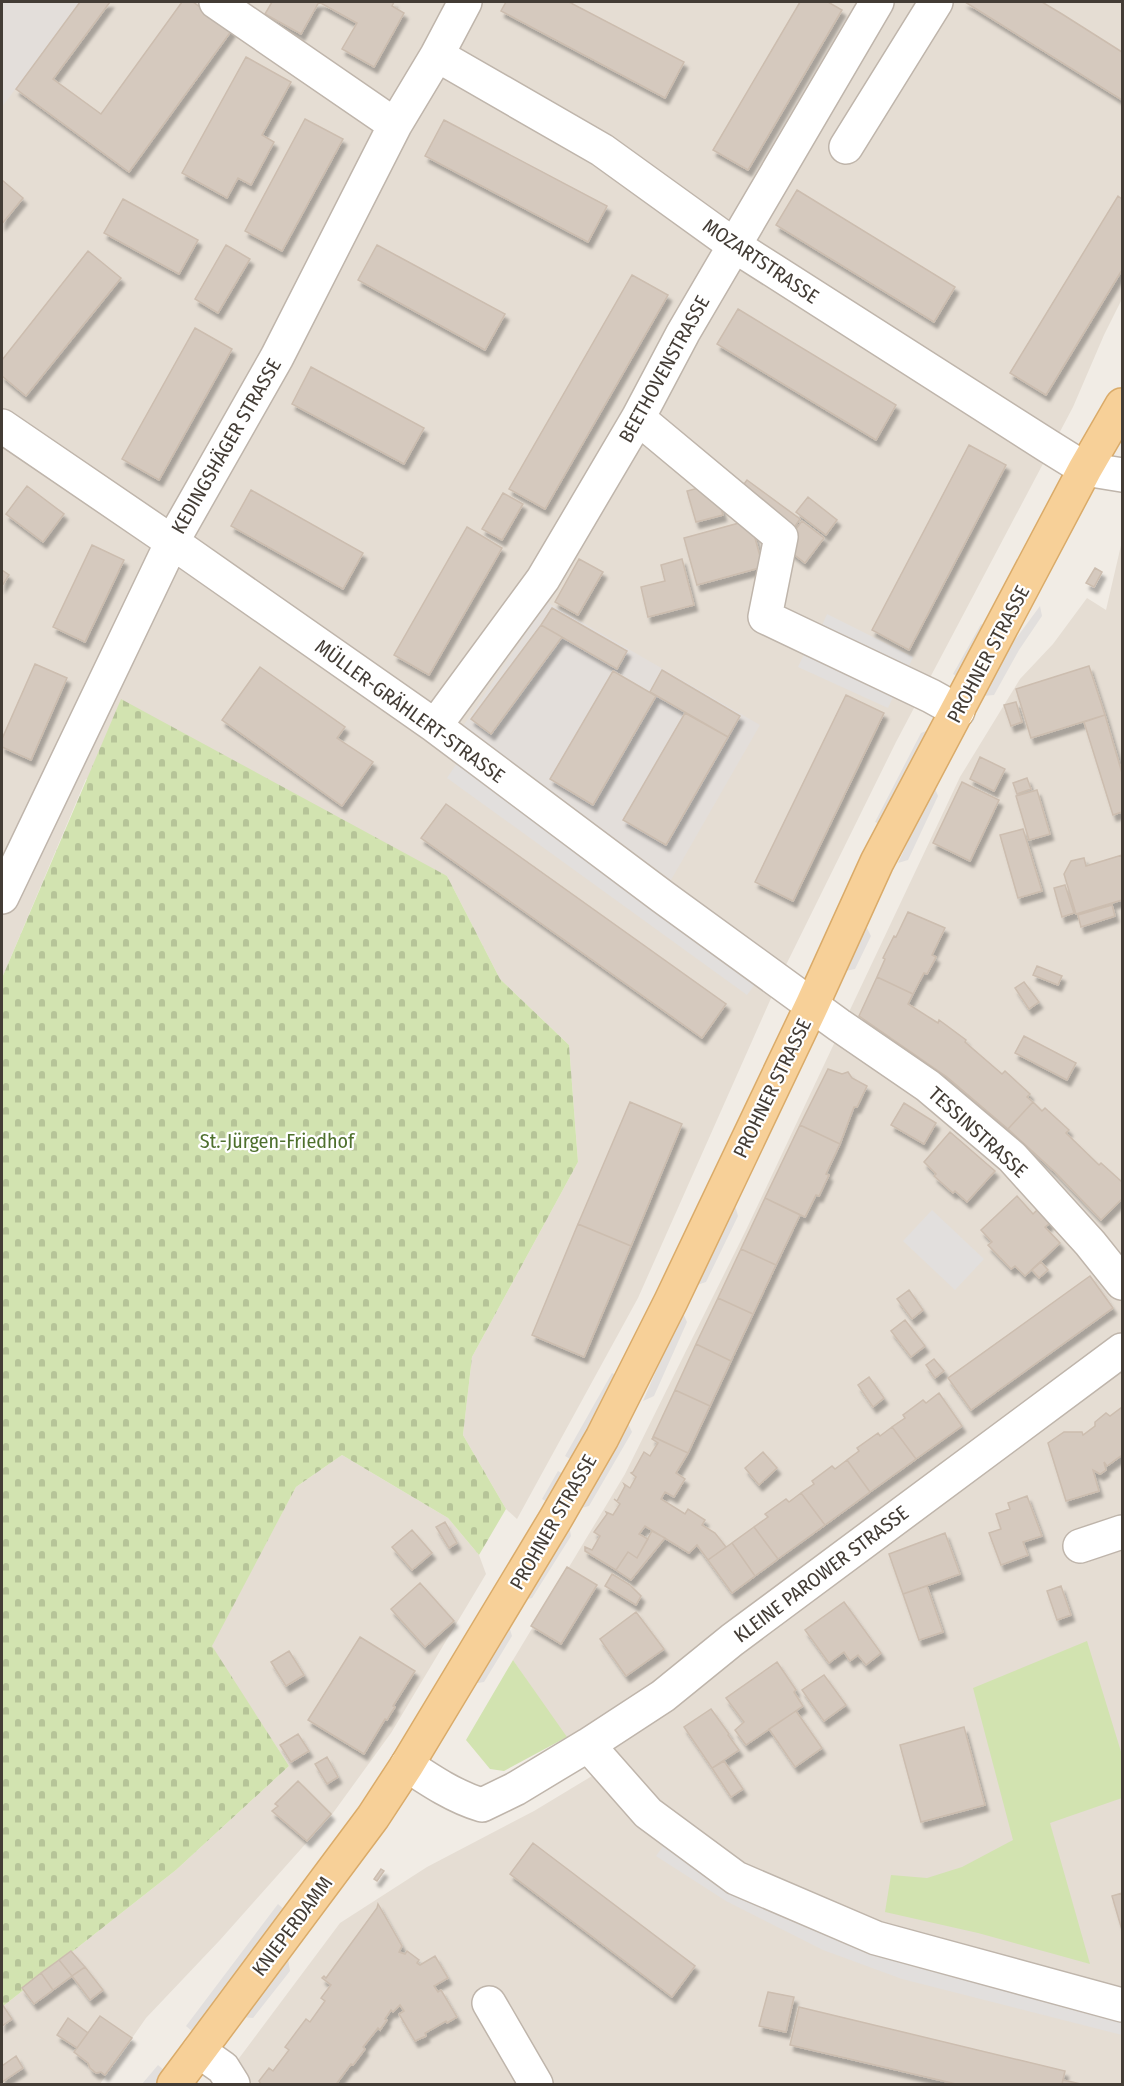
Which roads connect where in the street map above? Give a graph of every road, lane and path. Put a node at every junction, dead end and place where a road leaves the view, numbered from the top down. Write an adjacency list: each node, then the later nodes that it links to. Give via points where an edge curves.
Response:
1 (216, 2): 6 (street)
2 (465, 2): 5 (street, KEDINGSHÄGER STRASSE)
3 (877, 2): 8 (street, BEETHOVENSTRASSE)
4 (936, 2): 7 (street)
5 (437, 55): 6 (street, KEDINGSHÄGER STRASSE); 8 (street, MOZARTSTRASSE, via 602,150)
6 (394, 125): 14 (street, KEDINGSHÄGER STRASSE, via 277,357)
7 (846, 147)
8 (735, 246): 10 (street, BEETHOVENSTRASSE); 12 (street, MOZARTSTRASSE)
9 (1122, 405): 12 (main road, PROHNER STRASSE)
10 (638, 418): 15 (street, via 781,537 765,617); 16 (street, BEETHOVENSTRASSE, via 543,579)
11 (6, 439): 14 (street, MÜLLER-GRÄHLERT-STRASSE)
12 (1085, 469): 13 (street); 15 (main road, PROHNER STRASSE)
13 (1122, 475)
14 (172, 542): 16 (street, MÜLLER-GRÄHLERT-STRASSE); 17 (street, KEDINGSHÄGER STRASSE)
15 (958, 711): 18 (main road, PROHNER STRASSE, via 877,862)
16 (435, 726): 18 (street, MÜLLER-GRÄHLERT-STRASSE)
17 (2, 897)
18 (812, 1005): 19 (street, TESSINSTRASSE, via 927,1086 1012,1157); 24 (main road, PROHNER STRASSE, via 602,1438)
19 (1122, 1283)
20 (1122, 1350): 23 (street, KLEINE PAROWER STRASSE, via 732,1640 663,1696)
21 (1122, 1532): 22 (street)
22 (1080, 1546)
23 (588, 1745): 24 (street, KLEINE PAROWER STRASSE, via 482,1805 467,1801); 26 (street, via 648,1813 736,1878 876,1938)
24 (407, 1765): 27 (main road, KNIEPERDAMM, via 351,1848)
25 (489, 2003): 30 (street)
26 (1122, 2005)
27 (199, 2051): 28 (main road, KNIEPERDAMM); 29 (street, via 223,2068)
28 (174, 2085)
29 (232, 2085)
30 (536, 2085)

